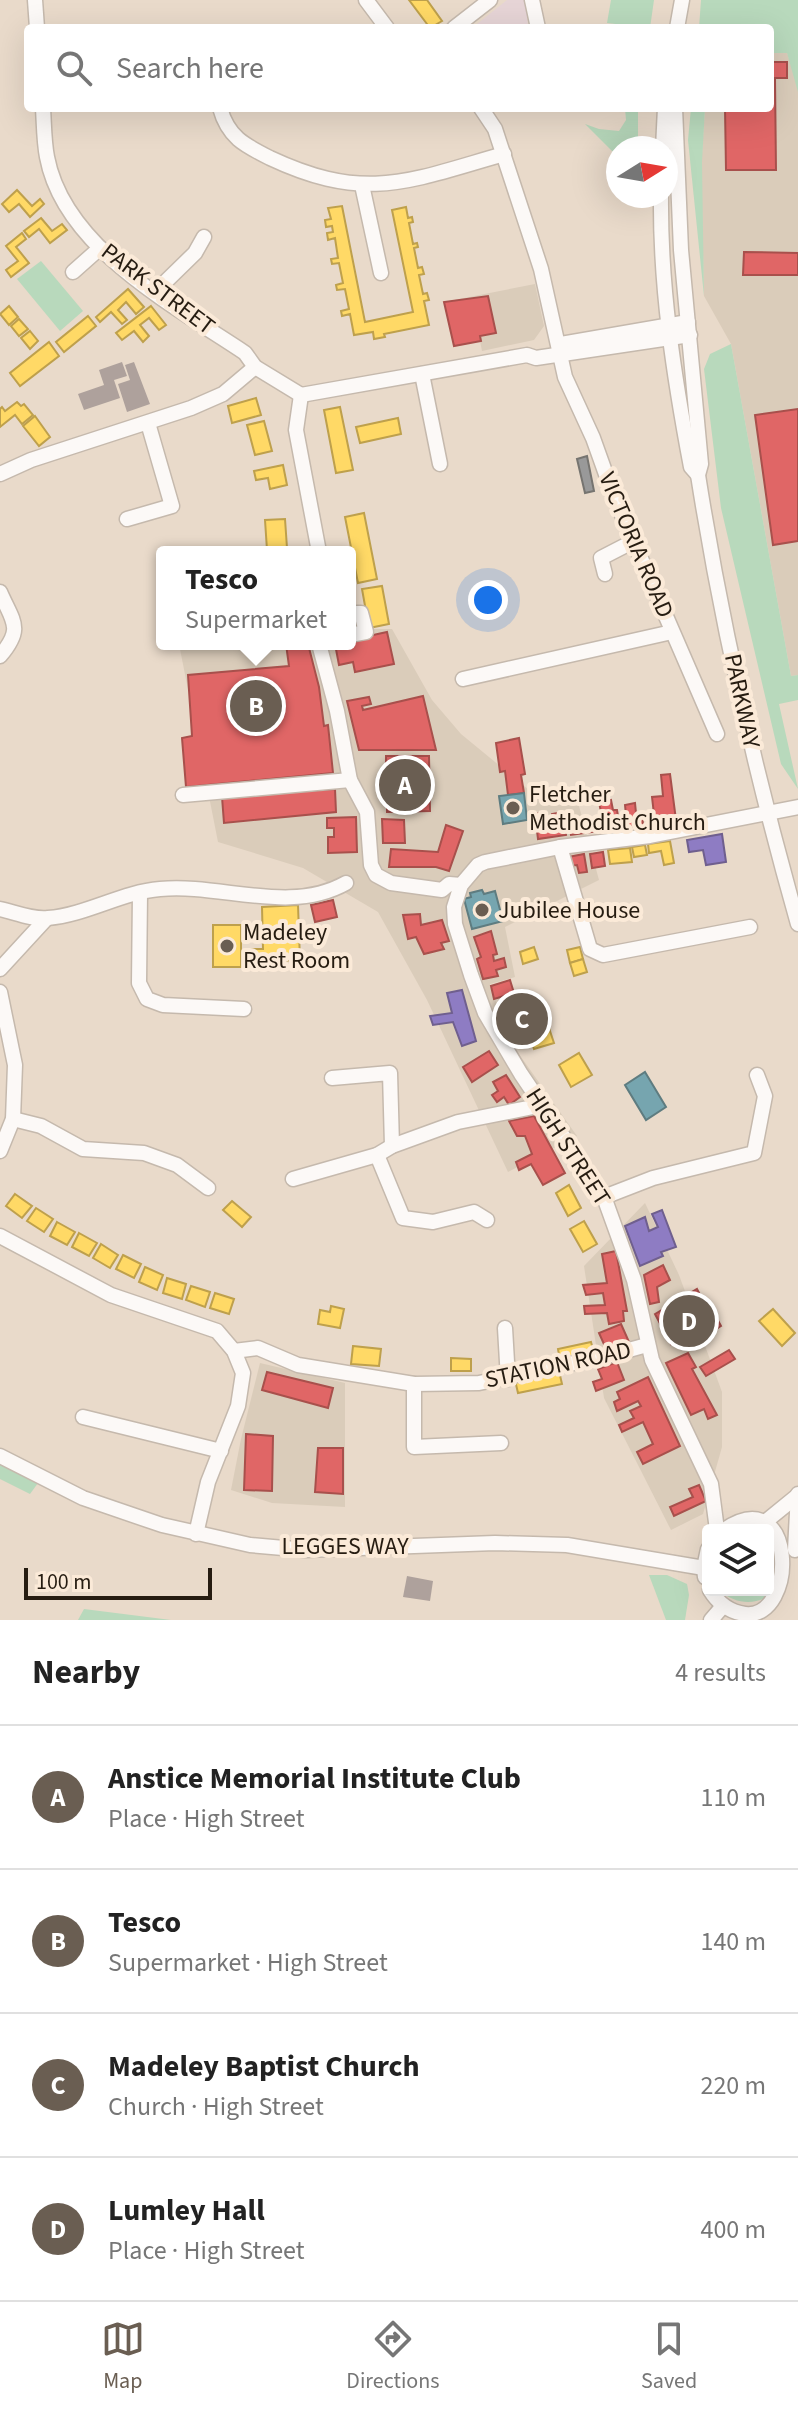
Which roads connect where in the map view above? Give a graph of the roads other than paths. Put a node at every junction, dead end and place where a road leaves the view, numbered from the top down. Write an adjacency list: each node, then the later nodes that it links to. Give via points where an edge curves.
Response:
1 (35, 0): 6 (street)
2 (366, 0): 7 (street)
3 (490, 0): 8 (street)
4 (532, 0): 9 (street)
5 (682, 0): 10 (street)
6 (37, 24)
7 (384, 24)
8 (459, 24)
9 (537, 24)
10 (678, 24)
11 (43, 112): 21 (street, PARK STREET, via 47,159 55,180 65,203)
12 (221, 112): 18 (street, via 229,133 257,152 326,179)
13 (484, 112): 17 (street, VICTORIA ROAD)
14 (665, 112): 16 (street)
15 (675, 112): 25 (street, PARKWAY)
16 (664, 136)
17 (504, 154): 18 (street, via 411,181); 27 (street, VICTORIA ROAD, via 541,269)
18 (362, 185): 23 (street)
19 (661, 208): 26 (street, PARKWAY)
20 (204, 237): 24 (street)
21 (100, 248): 22 (street); 24 (street, PARK STREET)
22 (73, 272)
23 (381, 273)
24 (155, 292): 28 (street, PARK STREET, via 245,353)
25 (689, 329): 26 (street); 34 (street, PARKWAY)
26 (669, 332): 27 (street); 34 (street, PARKWAY, via 691,467)
27 (558, 350): 29 (street, via 534,350); 36 (street, VICTORIA ROAD)
28 (255, 367): 30 (street, PARK STREET); 31 (street, via 223,394)
29 (422, 374): 30 (street); 32 (street)
30 (301, 395): 37 (street, via 296,430)
31 (148, 423): 33 (street); 35 (street, via 172,506)
32 (440, 464)
33 (0, 474)
34 (698, 475): 50 (street, PARKWAY, via 713,569)
35 (127, 519)
36 (634, 541): 38 (street, via 601,558); 41 (street, VICTORIA ROAD)
37 (318, 546)
38 (605, 574)
39 (0, 592): 44 (street, via 16,633)
40 (356, 613): 42 (street, via 361,613 366,632)
41 (672, 632): 45 (street); 46 (street, VICTORIA ROAD)
42 (356, 634)
43 (321, 650): 47 (street)
44 (0, 656)
45 (463, 679)
46 (717, 734)
47 (350, 780): 48 (street); 54 (street, via 367,812 368,853 376,875 391,883)
48 (183, 795)
49 (798, 807): 50 (street)
50 (767, 813): 51 (street); 59 (street, PARKWAY)
51 (560, 847): 53 (street, via 485,862); 60 (street, via 590,949 597,953)
52 (346, 883): 55 (street, via 305,898 195,888)
53 (461, 885): 54 (street, via 449,884); 56 (street, HIGH STREET)
54 (442, 890): 56 (street, HIGH STREET)
55 (140, 894): 58 (street); 63 (street, via 139,983 147,999 163,1005)
56 (455, 906): 66 (street, HIGH STREET, via 455,924 485,1013)
57 (0, 909): 58 (street)
58 (46, 919): 61 (street)
59 (798, 924)
60 (750, 927)
61 (0, 969)
62 (0, 992): 67 (street, via 15,1065)
63 (244, 1009)
64 (757, 1075): 73 (street, via 765,1096 754,1153 653,1178)
65 (332, 1078): 68 (street, via 390,1073)
66 (543, 1105): 68 (street, via 458,1122); 73 (street, HIGH STREET)
67 (13, 1119): 69 (street); 72 (street, via 41,1126 83,1149 144,1153 195,1170)
68 (392, 1146): 70 (street)
69 (0, 1151)
70 (377, 1155): 71 (street); 74 (street, via 403,1218 433,1222 474,1212)
71 (293, 1179)
72 (208, 1188)
73 (604, 1197): 77 (street, HIGH STREET, via 634,1280)
74 (487, 1220)
75 (0, 1236): 78 (street, via 111,1295 217,1331)
76 (505, 1328): 79 (street)
77 (647, 1345): 79 (street, STATION ROAD); 87 (street, HIGH STREET, via 711,1484)
78 (234, 1351): 80 (street, STATION ROAD, via 258,1348 298,1365); 83 (street, via 243,1373 238,1406)
79 (508, 1379): 80 (street, STATION ROAD)
80 (414, 1384): 82 (street, via 414,1447)
81 (83, 1417): 83 (street)
82 (501, 1443)
83 (221, 1451): 89 (street)
84 (0, 1456): 89 (street, LEGGES WAY, via 83,1498)
85 (798, 1495): 86 (street); 90 (street)
86 (765, 1522): 88 (street); 90 (street, via 787,1537)
87 (716, 1524)
88 (732, 1524)
89 (196, 1534): 91 (street, LEGGES WAY, via 306,1550 567,1545)
90 (796, 1556)
91 (702, 1568)
92 (793, 1590): 94 (street, via 768,1615 737,1613)
93 (716, 1596): 94 (street)
94 (723, 1606): 95 (street)
95 (711, 1620)

